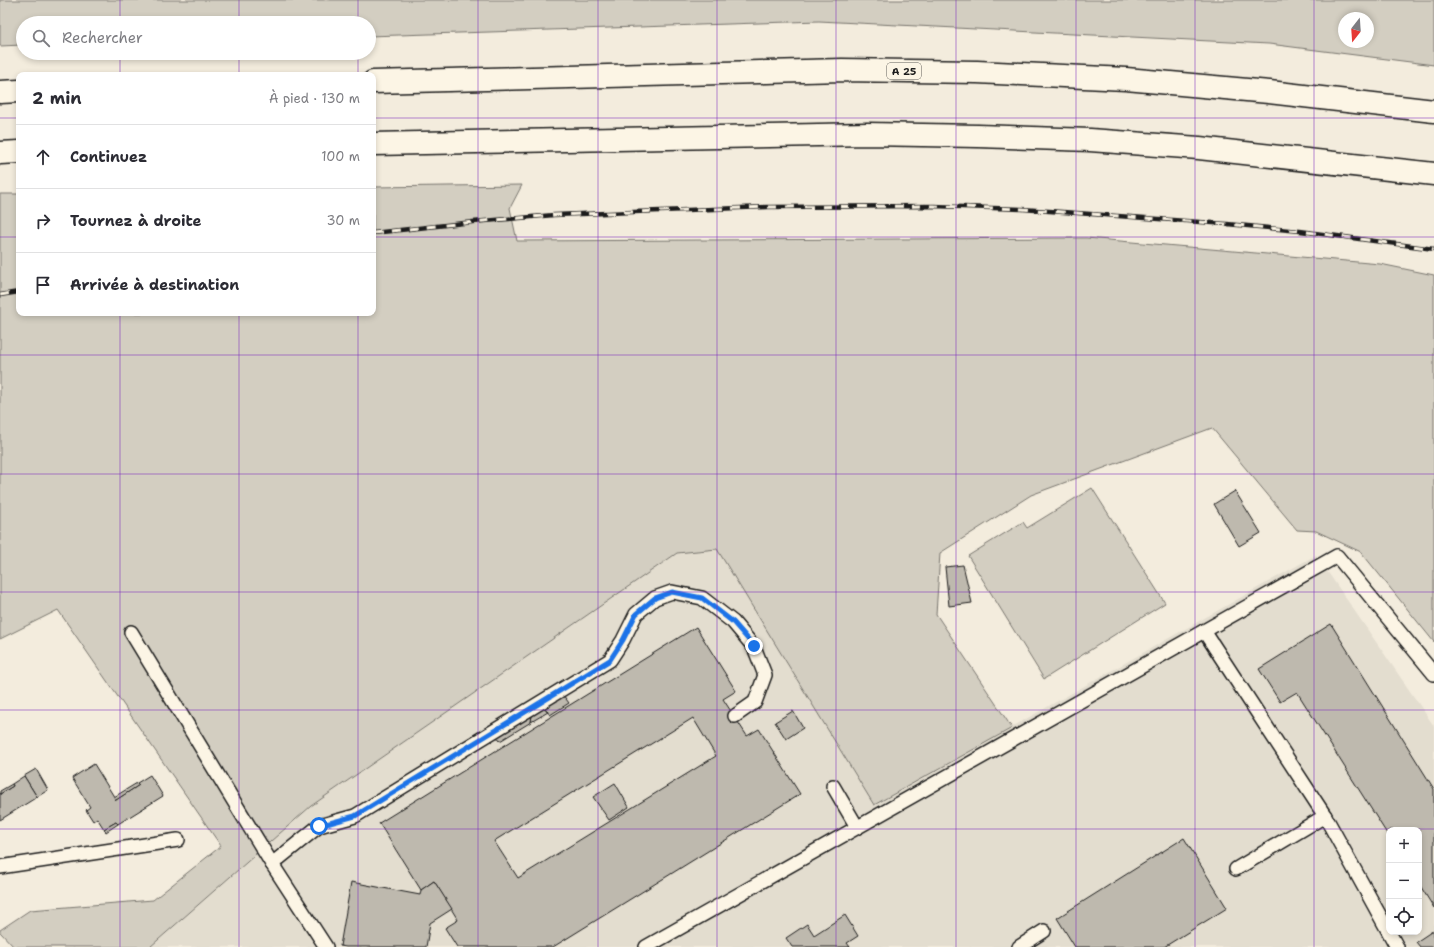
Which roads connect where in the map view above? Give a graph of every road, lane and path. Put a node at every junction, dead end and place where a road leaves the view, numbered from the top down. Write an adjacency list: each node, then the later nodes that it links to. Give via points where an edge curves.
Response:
1 (376, 82): 4 (highway, A 25, via 842,70 977,72 1126,79)
2 (16, 91): 3 (highway)
3 (0, 92)
4 (1434, 111)
5 (376, 144): 8 (highway, via 844,135 978,136 1090,140 1199,148)
6 (16, 152): 7 (highway)
7 (0, 153)
8 (1434, 174)
9 (1204, 631): 11 (lane, via 1337,556); 14 (lane); 15 (lane)
10 (131, 632): 17 (lane)
11 (1434, 674)
12 (735, 716): 17 (lane, via 755,702 765,675 754,646 733,622 702,598 672,592 655,598 636,614 610,660 355,816 319,826)
13 (834, 786): 15 (lane)
14 (1325, 816): 19 (lane); 25 (lane)
15 (857, 827): 21 (lane)
16 (178, 840): 18 (lane)
17 (272, 864): 22 (lane)
18 (0, 867)
19 (1236, 869)
20 (1044, 931): 24 (lane)
21 (660, 943): 23 (lane)
22 (326, 947)
23 (646, 947)
24 (1019, 947)
25 (1397, 947)

